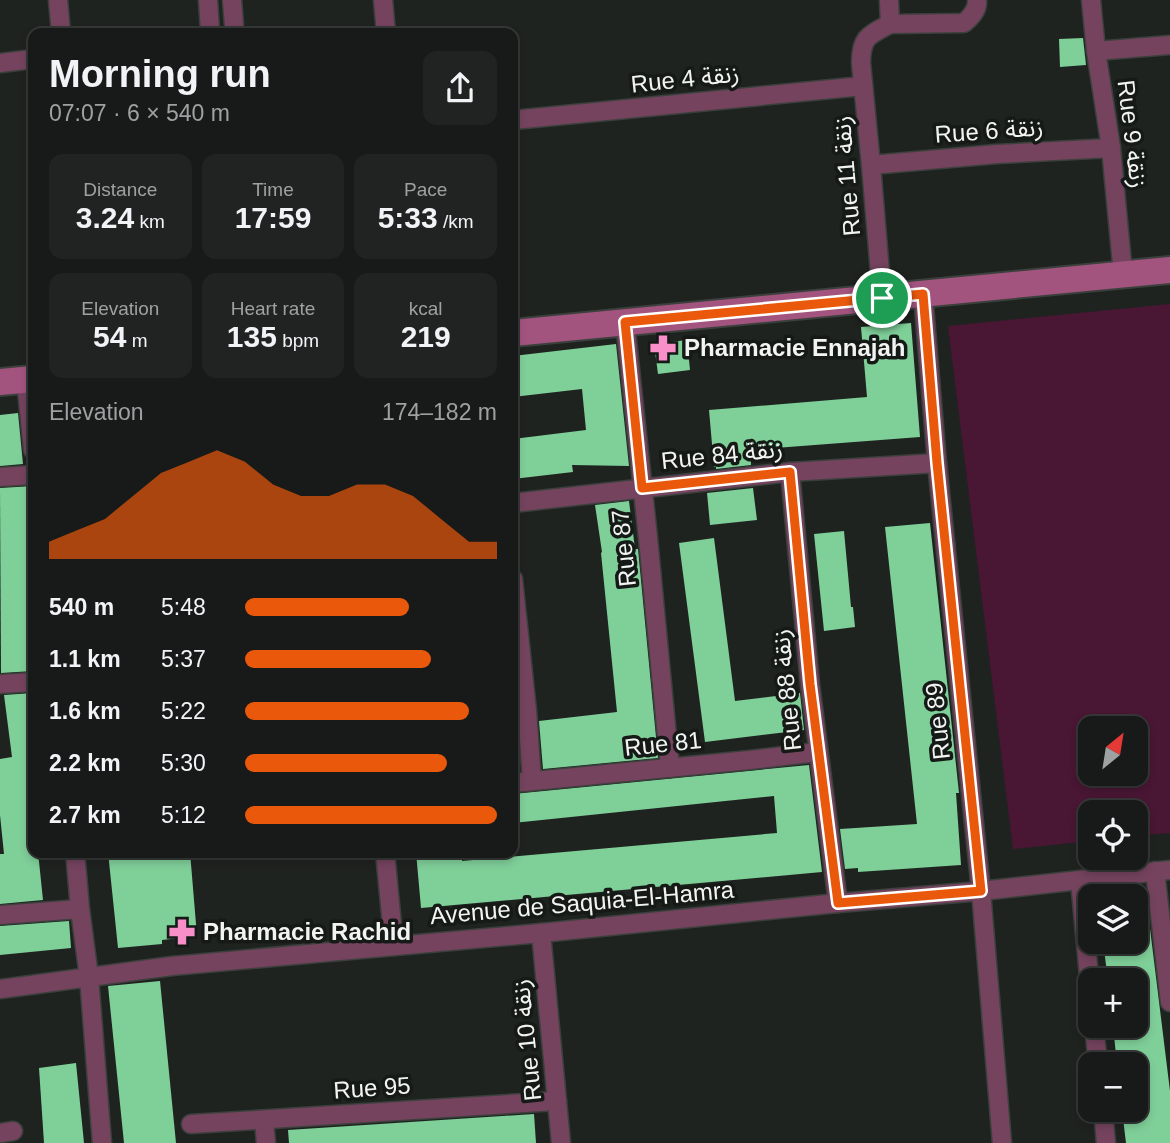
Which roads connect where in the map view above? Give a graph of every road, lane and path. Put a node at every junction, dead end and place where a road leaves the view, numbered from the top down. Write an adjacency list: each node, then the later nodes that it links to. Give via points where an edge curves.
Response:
1 (58, 0): 10 (street)
2 (208, 0): 11 (street)
3 (232, 0): 9 (street)
4 (383, 0): 12 (street)
5 (889, 0): 8 (street)
6 (977, 0): 8 (street, via 973,15 964,23)
7 (1091, 0): 14 (street, Rue 9 زنقة)
8 (890, 24): 17 (street, Rue 11 زنقة, via 869,35 861,50)
9 (234, 25)
10 (61, 28)
11 (210, 28)
12 (386, 28)
13 (1170, 45): 14 (street)
14 (1096, 51): 19 (street, Rue 9 زنقة)
15 (28, 60): 16 (street)
16 (0, 63)
17 (863, 86): 18 (street, Rue 4 زنقة); 20 (street, Rue 11 زنقة)
18 (518, 120)
19 (1111, 148): 20 (street, Rue 6 زنقة); 22 (street, Rue 9 زنقة)
20 (871, 165): 24 (street, Rue 11 زنقة)
21 (1170, 270): 22 (street)
22 (1123, 274): 23 (street)
23 (923, 294): 24 (street); 29 (street, Rue 89)
24 (882, 298): 25 (street)
25 (625, 322): 26 (street); 33 (street, Rue 87)
26 (518, 333)
27 (28, 379): 28 (street)
28 (0, 382)
29 (937, 463): 30 (street, Rue 84 زنقة); 46 (street, Rue 89)
30 (790, 472): 33 (street, Rue 84 زنقة); 38 (street, Rue 88 زنقة)
31 (28, 475): 32 (street)
32 (0, 477)
33 (642, 488): 34 (street, Rue 84 زنقة); 39 (street, Rue 87)
34 (518, 502)
35 (518, 632): 40 (street)
36 (28, 682): 37 (street)
37 (0, 684)
38 (818, 752): 39 (street, Rue 81); 47 (street, Rue 88 زنقة)
39 (670, 768): 40 (street, Rue 81)
40 (532, 781): 41 (street, Rue 81)
41 (518, 782)
42 (76, 858): 48 (street)
43 (386, 858): 51 (street)
44 (1162, 870): 45 (street, Avenue de Saquia-El-Hamra); 55 (street)
45 (1080, 880): 46 (street, Avenue de Saquia-El-Hamra); 52 (street)
46 (981, 891): 47 (street, Avenue de Saquia-El-Hamra); 63 (street, Rue 89)
47 (838, 903): 50 (street, Avenue de Saquia-El-Hamra)
48 (80, 909): 49 (street); 53 (street)
49 (0, 915)
50 (541, 933): 51 (street, Avenue de Saquia-El-Hamra); 56 (street, Rue 10 زنقة)
51 (394, 946): 53 (street, Avenue de Saquia-El-Hamra)
52 (1088, 968)
53 (89, 977): 54 (street, Avenue de Saquia-El-Hamra); 60 (street)
54 (0, 989)
55 (1170, 1002)
56 (557, 1101): 57 (street, Rue 95); 62 (street, Rue 10 زنقة)
57 (264, 1121): 59 (street, Rue 95); 61 (street)
58 (1103, 1122): 64 (street)
59 (191, 1124)
60 (102, 1143)
61 (266, 1143)
62 (561, 1143)
63 (1002, 1143)
64 (1106, 1143)

